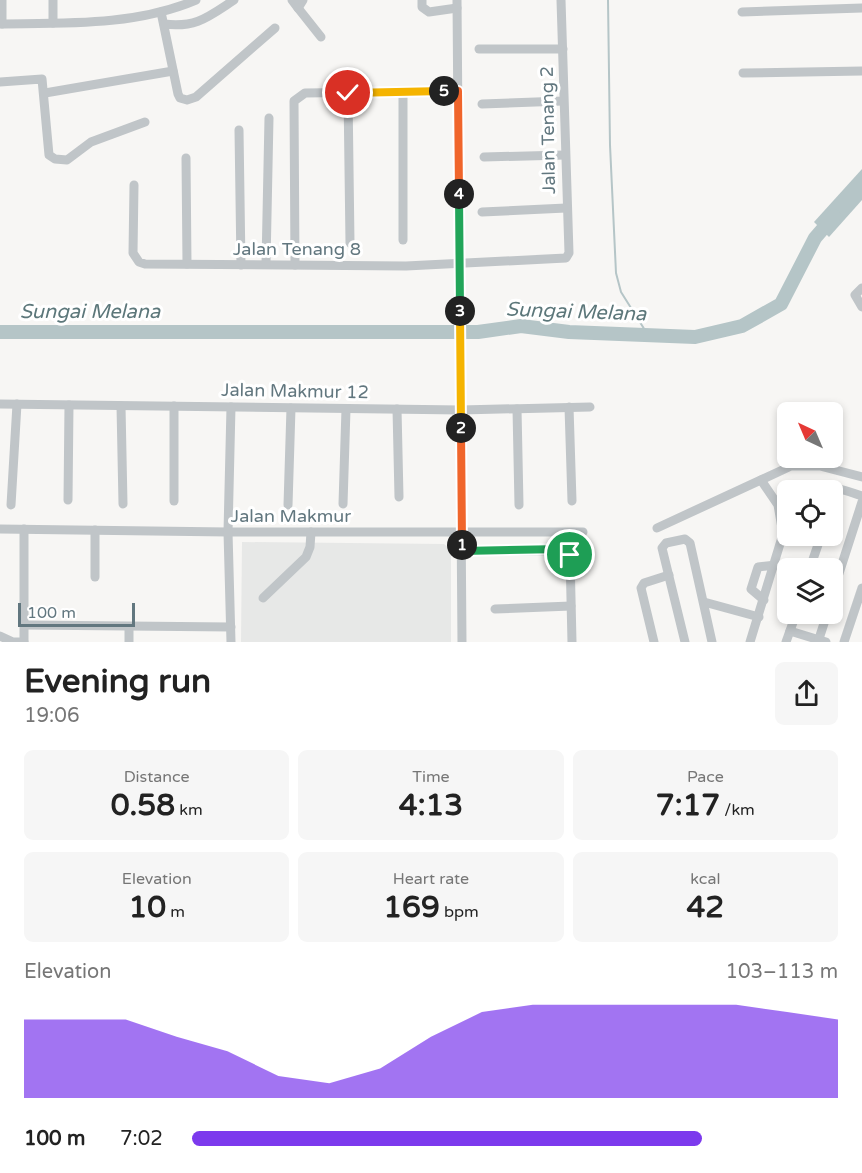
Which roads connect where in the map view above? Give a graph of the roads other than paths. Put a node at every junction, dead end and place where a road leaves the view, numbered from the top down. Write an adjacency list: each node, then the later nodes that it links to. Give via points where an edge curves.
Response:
1 (2, 0): 13 (street)
2 (52, 0): 12 (street)
3 (196, 0): 10 (street)
4 (234, 0): 14 (street, via 200,23)
5 (422, 0): 8 (street, via 422,7 429,12)
6 (561, 0): 18 (street, Jalan Tenang 2)
7 (298, 3): 16 (street)
8 (457, 4): 23 (street)
9 (862, 8): 11 (street)
10 (161, 12): 12 (street, via 83,23); 14 (street)
11 (742, 12)
12 (52, 23): 13 (street)
13 (1, 24)
14 (164, 24): 19 (street)
15 (275, 28): 19 (street, via 196,97 180,98)
16 (321, 37)
17 (479, 49): 18 (street)
18 (563, 49): 27 (street, Jalan Tenang 2)
19 (173, 71): 25 (street)
20 (862, 72): 21 (street)
21 (743, 73)
22 (0, 82): 25 (street, via 42,79)
23 (458, 91): 24 (street); 45 (street)
24 (403, 92): 26 (street); 38 (street)
25 (45, 93): 30 (street, via 49,155 55,159 67,160 91,142)
26 (348, 93): 39 (street); 44 (street, via 305,93 294,101)
27 (563, 102): 28 (street); 32 (street, Jalan Tenang 2)
28 (482, 104)
29 (269, 118): 42 (street)
30 (145, 122)
31 (239, 130): 43 (street)
32 (565, 155): 33 (street); 36 (street, Jalan Tenang 2)
33 (484, 157)
34 (186, 158): 41 (street)
35 (134, 185): 41 (street, Jalan Tenang 8, via 135,259 145,264)
36 (566, 208): 37 (street); 40 (street, Jalan Tenang 2)
37 (482, 212)
38 (404, 240)
39 (350, 243)
40 (566, 258): 45 (street, Jalan Tenang 8)
41 (187, 264): 43 (street, Jalan Tenang 8)
42 (267, 264): 43 (street, Jalan Tenang 8); 44 (street, Jalan Tenang 8)
43 (240, 265)
44 (295, 265): 45 (street, Jalan Tenang 8)
45 (460, 270): 53 (street)
46 (862, 288): 47 (street, via 855,295)
47 (862, 307)
48 (0, 404): 49 (street, Jalan Makmur 12)
49 (17, 404): 50 (street, Jalan Makmur 12); 73 (street)
50 (69, 405): 51 (street, Jalan Makmur 12); 66 (street)
51 (121, 406): 52 (street, Jalan Makmur 12); 70 (street)
52 (174, 406): 54 (street, Jalan Makmur 12); 67 (street)
53 (461, 406): 59 (street, Jalan Makmur 12); 60 (street, Jalan Makmur 12); 82 (street)
54 (231, 407): 57 (street, Jalan Makmur 12); 80 (street)
55 (569, 407): 56 (street, Jalan Makmur 12); 60 (street, Jalan Makmur 12); 68 (street)
56 (590, 407)
57 (291, 408): 58 (street, Jalan Makmur 12); 74 (street)
58 (346, 409): 59 (street, Jalan Makmur 12); 71 (street)
59 (397, 409): 65 (street)
60 (517, 409): 75 (street)
61 (862, 477): 62 (street, via 820,466 791,466)
62 (761, 480): 72 (street); 76 (street)
63 (843, 490): 64 (street)
64 (862, 496)
65 (399, 497)
66 (68, 500)
67 (174, 501)
68 (572, 501)
69 (862, 502): 86 (street)
70 (123, 504)
71 (343, 504)
72 (777, 504)
73 (11, 505)
74 (288, 505)
75 (519, 505)
76 (657, 528)
77 (0, 529): 78 (street, Jalan Makmur)
78 (24, 529): 79 (street, Jalan Makmur); 99 (street)
79 (95, 530): 80 (street, Jalan Makmur); 89 (street)
80 (228, 532): 81 (street, Jalan Makmur); 101 (street)
81 (311, 532): 82 (street, Jalan Makmur); 91 (street, via 306,556)
82 (461, 532): 83 (street, Jalan Makmur); 85 (street)
83 (583, 532)
84 (780, 546): 87 (street)
85 (462, 551): 94 (street, via 566,551 570,555); 109 (street)
86 (843, 561)
87 (776, 565): 92 (street); 92 (street, via 758,567 751,589)
88 (669, 575): 93 (street, via 664,545 688,540); 111 (street, via 641,588); 112 (street)
89 (95, 577)
90 (862, 588): 116 (street)
91 (263, 598)
92 (764, 600): 96 (street)
93 (704, 602): 96 (street); 113 (street)
94 (571, 606): 95 (street); 110 (street)
95 (495, 609)
96 (759, 616): 114 (street)
97 (792, 624): 102 (street)
98 (825, 624): 104 (street)
99 (24, 625): 100 (street); 106 (street)
100 (129, 627): 101 (street); 107 (street)
101 (231, 627): 108 (street)
102 (790, 631): 104 (street); 115 (street)
103 (0, 636): 105 (street)
104 (821, 641)
105 (13, 642): 106 (street)
106 (24, 642)
107 (129, 642)
108 (231, 642)
109 (462, 642)
110 (572, 642)
111 (654, 642)
112 (685, 642)
113 (712, 642)
114 (750, 642)
115 (786, 642)
116 (844, 642)

